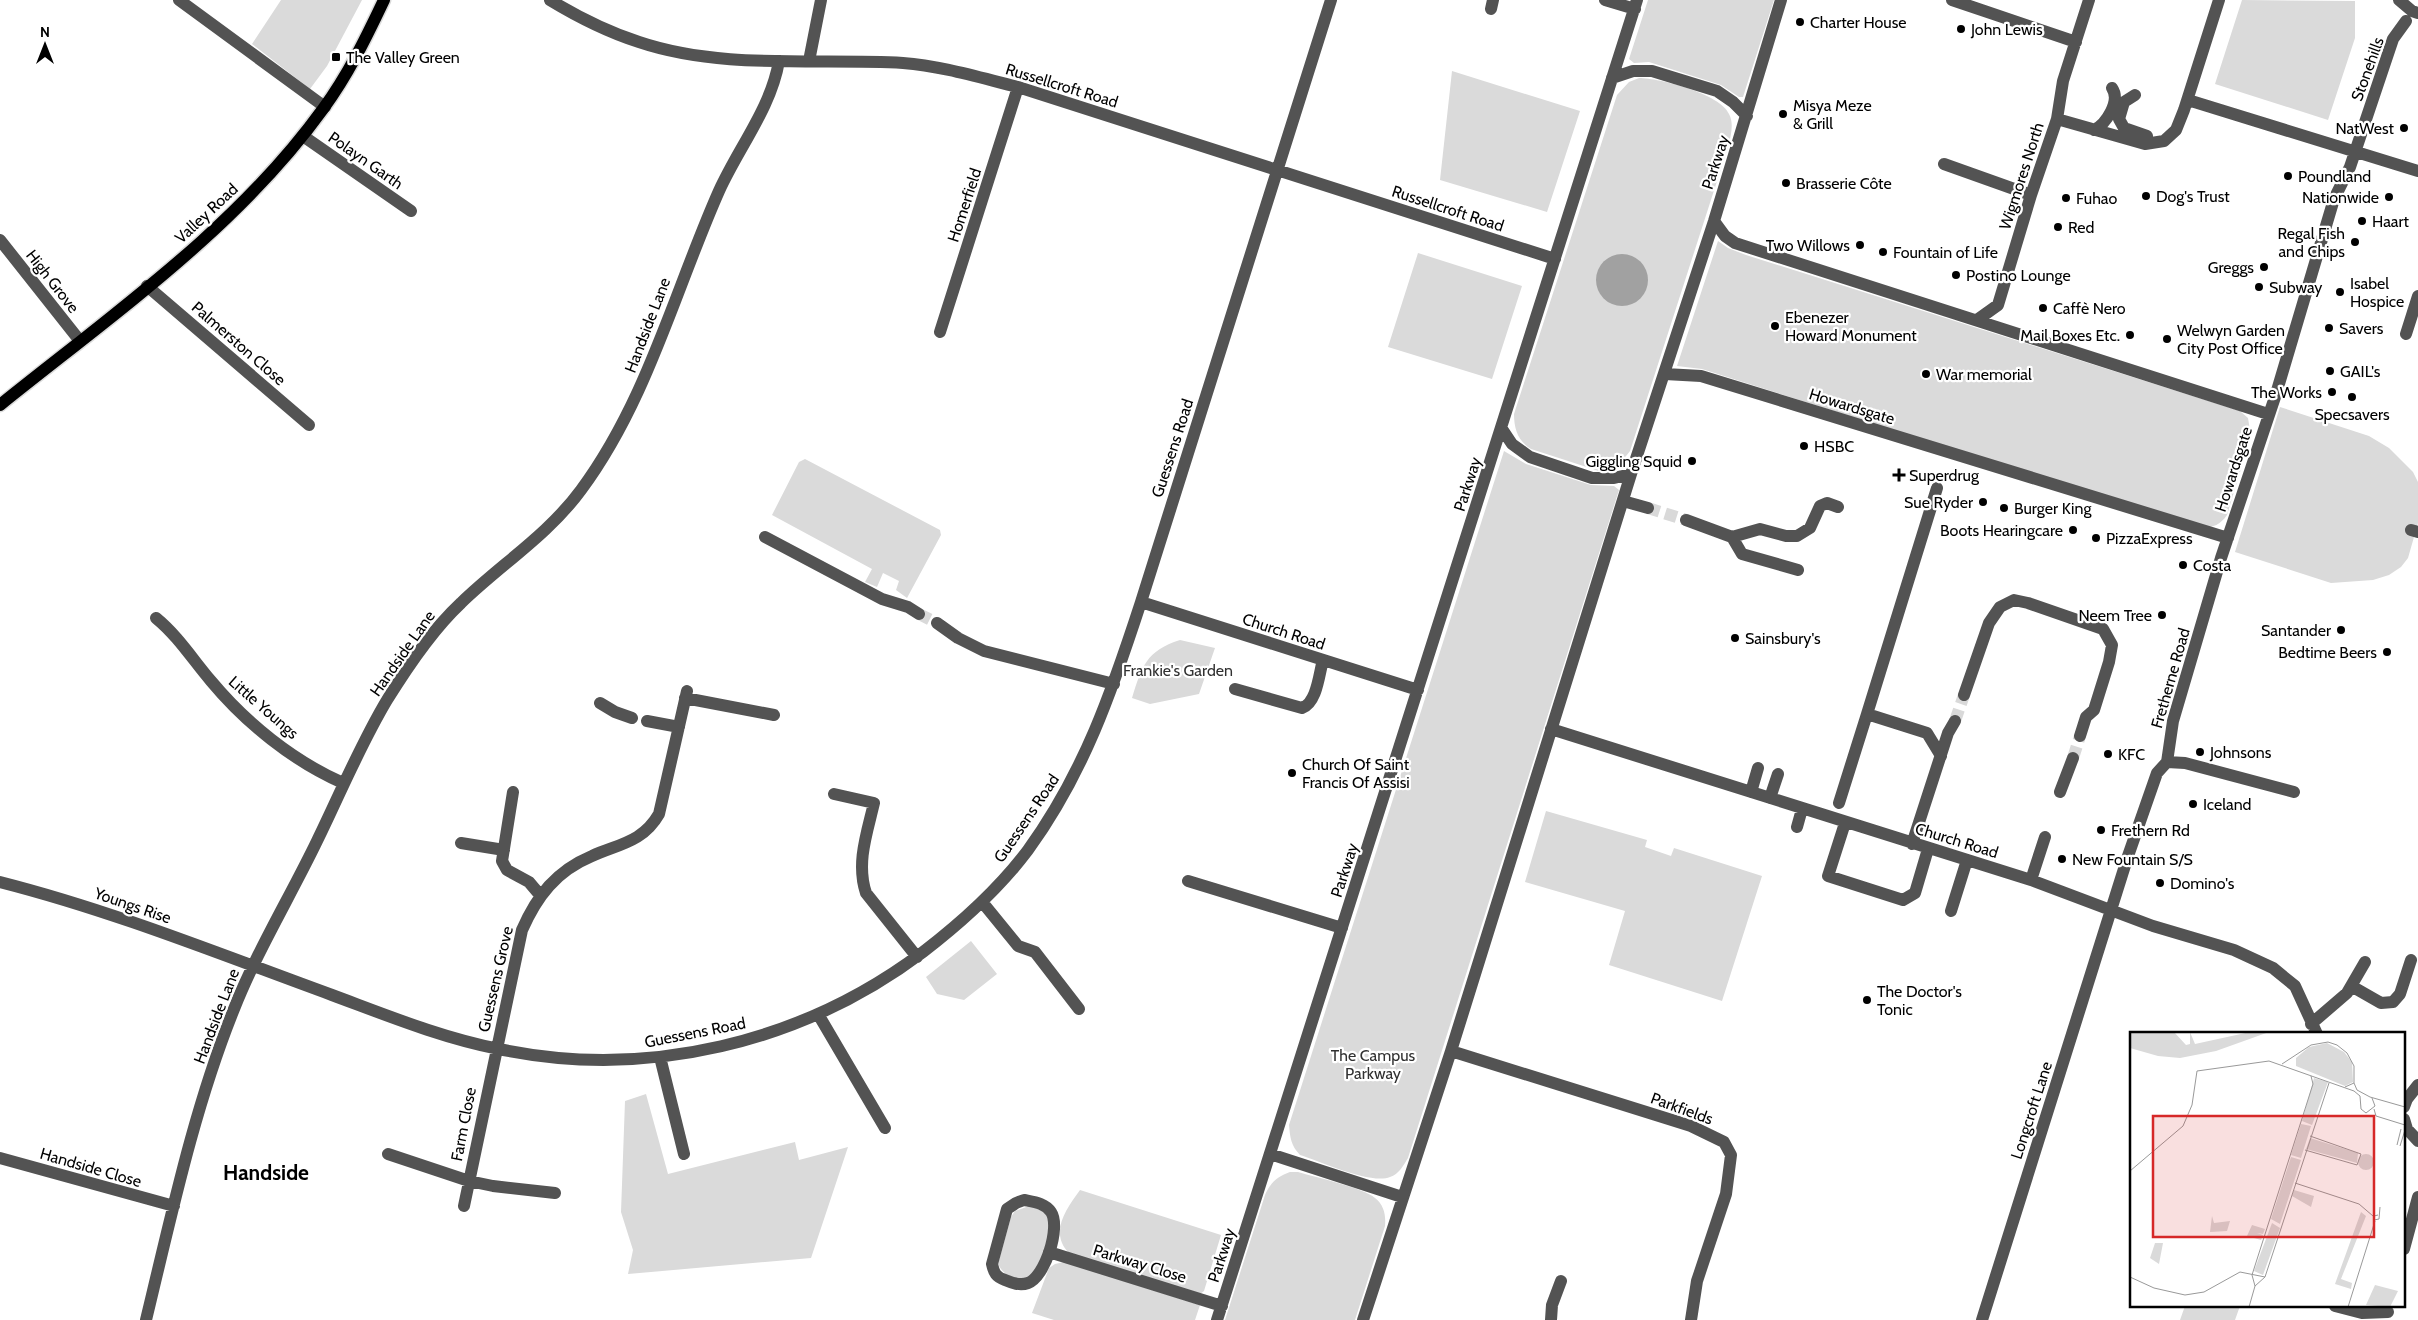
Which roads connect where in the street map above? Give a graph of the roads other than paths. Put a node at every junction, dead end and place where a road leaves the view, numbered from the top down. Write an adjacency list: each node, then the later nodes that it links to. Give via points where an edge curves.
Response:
1 (179, 0): 23 (street)
2 (384, 0): 23 (main road, Valley Road, via 358,54)
3 (550, 0): 16 (street, Russellcroft Road, via 603,28 640,42 684,52)
4 (821, 0): 17 (street)
5 (1331, 0): 31 (street, Guessens Road)
6 (1605, 0): 12 (street)
7 (1781, 0): 24 (street, Parkway)
8 (1952, 0): 15 (street)
9 (2089, 0): 15 (street, Wigmores North)
10 (2219, 0): 22 (street)
11 (2399, 0): 13 (street)
12 (1636, 4): 18 (street, Parkway)
13 (2418, 14)
14 (2406, 21): 29 (street, Stonehills, via 2393,39)
15 (2076, 42): 25 (street, Wigmores North, via 2063,81)
16 (779, 61): 17 (street, Russellcroft Road); 82 (street, Handside Lane, via 769,97 721,188 637,396 607,451 580,491 544,531 460,603 437,628 386,701)
17 (809, 61): 19 (street, Russellcroft Road, via 905,63)
18 (1612, 78): 24 (street, via 1633,71 1652,71 1717,91); 37 (street, Parkway)
19 (1018, 87): 31 (street, Russellcroft Road); 41 (street, Homerfield)
20 (2112, 88): 26 (street, via 2115,96 2107,119)
21 (2135, 95): 28 (street, via 2124,102 2119,119 2124,128)
22 (2188, 100): 28 (street, via 2176,130); 29 (street)
23 (324, 107): 27 (main road, Valley Road)
24 (1747, 116): 35 (street, Parkway)
25 (2057, 119): 26 (street, Wigmores North); 33 (street, Wigmores North)
26 (2094, 130): 28 (street, Wigmores North, via 2145,144)
27 (303, 136): 34 (street, Polayn Garth); 38 (main road, Valley Road, via 278,166 202,242)
28 (2164, 141)
29 (2355, 151): 32 (street); 46 (street, Stonehills, via 2334,198)
30 (1944, 164): 33 (street)
31 (1277, 170): 37 (street, Russellcroft Road); 59 (street, Guessens Road)
32 (2418, 171)
33 (2031, 195): 40 (street, Wigmores North, via 1998,305)
34 (411, 211)
35 (1714, 221): 40 (street, Howardsgate, via 1735,243); 44 (street, Parkway)
36 (0, 240): 43 (street, High Grove)
37 (1555, 259): 48 (street, Parkway)
38 (147, 286): 43 (main road, Valley Road); 47 (street, Palmerston Close)
39 (2418, 296): 42 (street)
40 (1977, 320): 46 (street, Howardsgate)
41 (940, 332)
42 (2406, 334)
43 (80, 341): 45 (main road, Valley Road)
44 (1665, 374): 49 (street, Parkway); 57 (street, Howardsgate, via 1701,376)
45 (0, 405)
46 (2268, 414): 57 (street, Howardsgate)
47 (309, 425)
48 (1502, 429): 49 (street, via 1512,444 1530,457 1592,478); 66 (street, Parkway)
49 (1631, 474): 51 (street, Parkway)
50 (1937, 488): 69 (street)
51 (1623, 500): 53 (street); 75 (street, Parkway)
52 (1838, 506): 56 (street, via 1828,503 1820,506 1810,528 1797,536 1760,529)
53 (1648, 508)
54 (1686, 520): 56 (street)
55 (765, 537): 60 (street, via 882,599)
56 (1732, 537): 58 (street, via 1742,554)
57 (2228, 538): 79 (street, Fretherne Road, via 2173,721)
58 (1798, 570)
59 (1141, 602): 63 (street, Church Road); 64 (street, Guessens Road)
60 (919, 614)
61 (156, 618): 82 (street, Little Youngs, via 171,631 236,709 265,734 326,776)
62 (937, 624): 64 (street, via 984,650)
63 (1323, 660): 65 (street, via 1312,701 1302,708); 66 (street, Church Road)
64 (1114, 684): 103 (street, Guessens Road, via 1081,764 1052,814 1026,852)
65 (1236, 689)
66 (1418, 690): 106 (street, Parkway)
67 (1964, 695): 76 (street, via 1989,624 2000,607 2014,600 2038,606 2103,629 2112,645 2094,710 2086,717)
68 (600, 703): 71 (street)
69 (1867, 714): 77 (street, via 1927,733); 89 (street)
70 (774, 715): 74 (street, Guessens Grove, via 686,694)
71 (632, 718)
72 (647, 721): 74 (street)
73 (1955, 721): 77 (street)
74 (679, 727): 102 (street, Guessens Grove, via 659,814 653,825 623,846 592,856 564,871)
75 (1550, 729): 84 (street, Church Road); 116 (street, Parkway)
76 (2080, 736)
77 (1941, 756): 95 (street)
78 (2073, 758): 85 (street)
79 (2167, 762): 86 (street); 104 (street, Fretherne Road, via 2157,773)
80 (1758, 768): 84 (street)
81 (1778, 774): 88 (street)
82 (343, 783): 110 (street, Handside Lane, via 318,840)
83 (513, 792): 97 (street)
84 (1751, 792): 88 (street, Church Road)
85 (2060, 792)
86 (2294, 792)
87 (834, 794): 107 (street, via 874,803 861,859 862,882 866,893)
88 (1770, 798): 90 (street, Church Road)
89 (1839, 803)
90 (1802, 808): 91 (street, Church Road); 92 (street)
91 (1845, 823): 95 (street, Church Road); 96 (street, via 1828,876 1903,900 1915,893)
92 (1797, 827)
93 (2045, 837): 99 (street)
94 (461, 843): 97 (street)
95 (1912, 844): 96 (street, Church Road)
96 (1928, 849): 98 (street, Church Road)
97 (504, 850): 102 (street, via 504,867 529,882)
98 (1967, 860): 99 (street, Church Road); 105 (street)
99 (2031, 880): 104 (street, Church Road)
100 (1188, 881): 106 (street)
101 (0, 882): 110 (street, Youngs Rise, via 84,905)
102 (540, 895): 115 (street, Guessens Grove, via 522,930)
103 (983, 903): 107 (street, Guessens Road); 112 (street, via 1018,946 1035,952)
104 (2112, 909): 114 (street, Church Road, via 2153,926 2234,950 2273,968 2295,986); 144 (street, Longcroft Lane)
105 (1951, 911)
106 (1342, 928): 125 (street, Parkway)
107 (917, 956): 113 (street, Guessens Road, via 890,977)
108 (2411, 960): 111 (street, via 2400,994 2393,1002 2381,1003)
109 (2364, 962): 111 (street)
110 (253, 966): 115 (street, Guessens Road, via 440,1033); 131 (street, Handside Lane, via 220,1047)
111 (2353, 987): 114 (street)
112 (1079, 1009)
113 (818, 1014): 117 (street, Guessens Road, via 752,1038); 121 (street)
114 (2314, 1029)
115 (495, 1049): 117 (street, Guessens Road, via 558,1059 598,1061); 127 (street, Farm Close)
116 (1451, 1051): 129 (street, Parkway); 143 (street, Parkfields, via 1691,1126 1724,1142 1731,1155 1726,1194 1697,1281)
117 (660, 1057): 124 (street)
118 (2418, 1085): 119 (street)
119 (2406, 1100)
120 (2406, 1126): 122 (street)
121 (885, 1128)
122 (2418, 1140)
123 (388, 1154): 127 (street)
124 (684, 1154)
125 (1270, 1154): 129 (street); 136 (street, Parkway)
126 (0, 1158): 131 (street, Handside Close)
127 (469, 1181): 128 (street); 132 (street, Farm Close)
128 (556, 1193)
129 (1402, 1197): 141 (street, Parkway)
130 (2418, 1197): 133 (street)
131 (174, 1206): 139 (street, Handside Lane)
132 (464, 1206)
133 (2406, 1242)
134 (1049, 1252): 134 (street, via 1040,1276 1029,1283 1022,1285 999,1278 993,1272 992,1264 1007,1209 1024,1200 1042,1204 1050,1210 1055,1227); 136 (street, Parkway Close)
135 (1561, 1281): 142 (street, via 1552,1305)
136 (1222, 1306): 140 (street, Parkway)
137 (2343, 1308): 138 (street, via 2362,1313)
138 (2387, 1313)
139 (146, 1320)
140 (1217, 1320)
141 (1363, 1320)
142 (1551, 1320)
143 (1692, 1320)
144 (1982, 1320)

